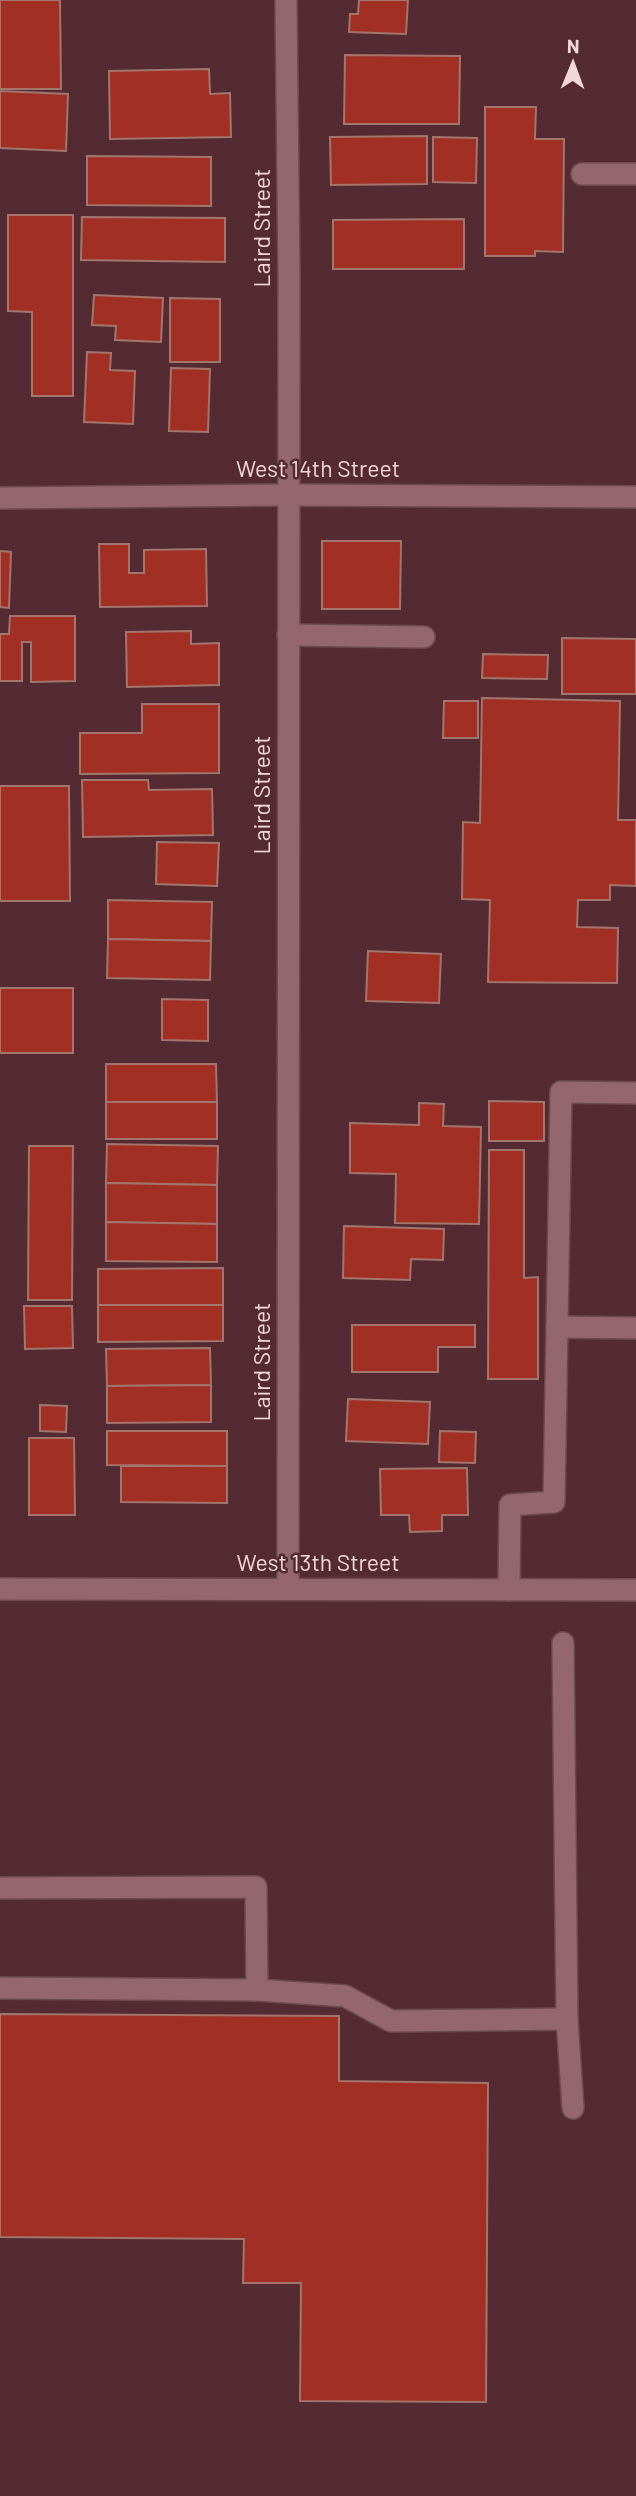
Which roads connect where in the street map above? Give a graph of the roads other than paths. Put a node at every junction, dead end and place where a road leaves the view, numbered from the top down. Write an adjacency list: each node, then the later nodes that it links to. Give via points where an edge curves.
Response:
1 (286, 0): 4 (street, Laird Street)
2 (582, 174): 3 (street)
3 (636, 174)
4 (289, 495): 5 (street, West 14th Street); 6 (street, West 14th Street); 7 (street, Laird Street)
5 (636, 497)
6 (0, 498)
7 (288, 635): 8 (street); 13 (street, Laird Street)
8 (424, 637)
9 (636, 1093): 10 (street, via 562,1092)
10 (557, 1327): 11 (street); 14 (street, via 554,1502 510,1505)
11 (636, 1328)
12 (0, 1589): 13 (street, West 13th Street)
13 (288, 1589): 14 (street, West 13th Street)
14 (509, 1590): 15 (street, West 13th Street)
15 (636, 1590)
16 (563, 1643): 20 (street)
17 (0, 1888): 19 (street, via 256,1886)
18 (0, 1988): 19 (street)
19 (257, 1990): 20 (street, via 345,1996 391,2021)
20 (567, 2019): 21 (street)
21 (572, 2108)

